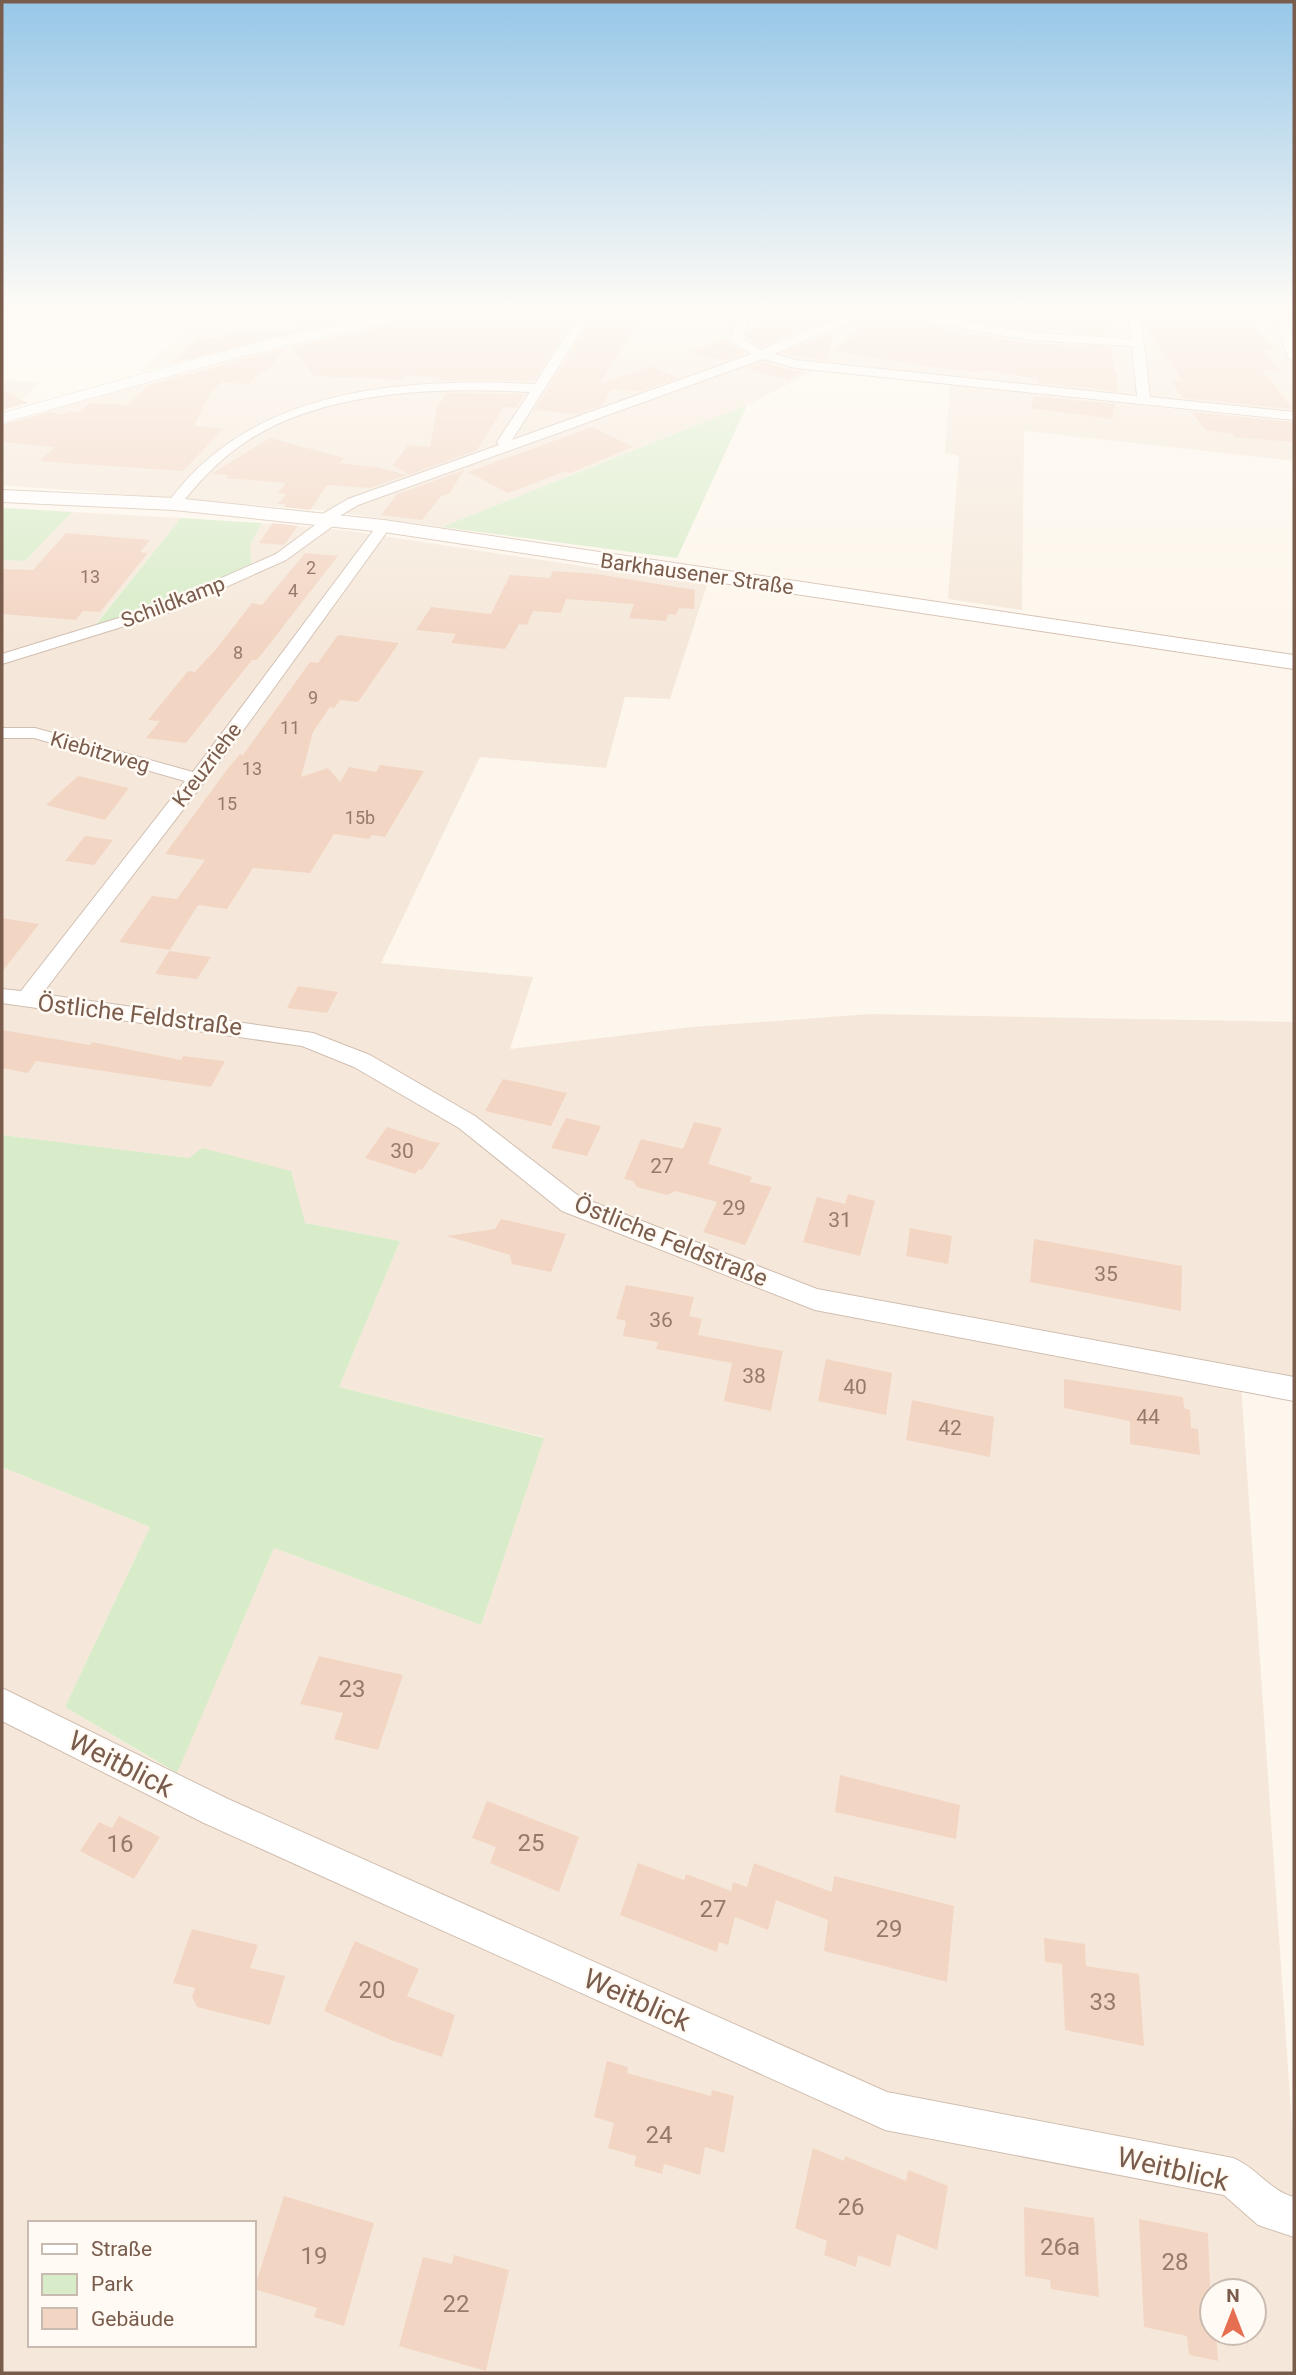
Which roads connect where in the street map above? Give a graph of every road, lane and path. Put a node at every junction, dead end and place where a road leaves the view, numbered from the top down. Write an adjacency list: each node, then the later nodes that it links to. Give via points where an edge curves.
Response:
1 (290, 417): 6 (street, via 260,428 208,463)
2 (519, 417): 4 (street)
3 (588, 417): 4 (street, Schildkamp)
4 (506, 446): 7 (street, Schildkamp, via 353,502)
5 (2, 496): 6 (main road, Barkhausener Straße)
6 (174, 504): 7 (main road, Barkhausener Straße)
7 (328, 519): 8 (main road, Barkhausener Straße); 9 (street, Schildkamp, via 316,534 281,557 164,609)
8 (384, 526): 10 (main road, Barkhausener Straße); 12 (street, Kreuzriehe)
9 (2, 659)
10 (1294, 662)
11 (2, 733): 12 (street, Kiebitzweg, via 35,733)
12 (197, 779): 13 (street, Kreuzriehe)
13 (10, 1000): 14 (street, Östliche Feldstraße, via 305,1039 362,1061 467,1122 571,1204 815,1299)
14 (1294, 1388)
15 (2, 1704): 16 (street, Weitblick, via 216,1811 885,2111 1233,2177 1272,2211)
16 (1294, 2217)

